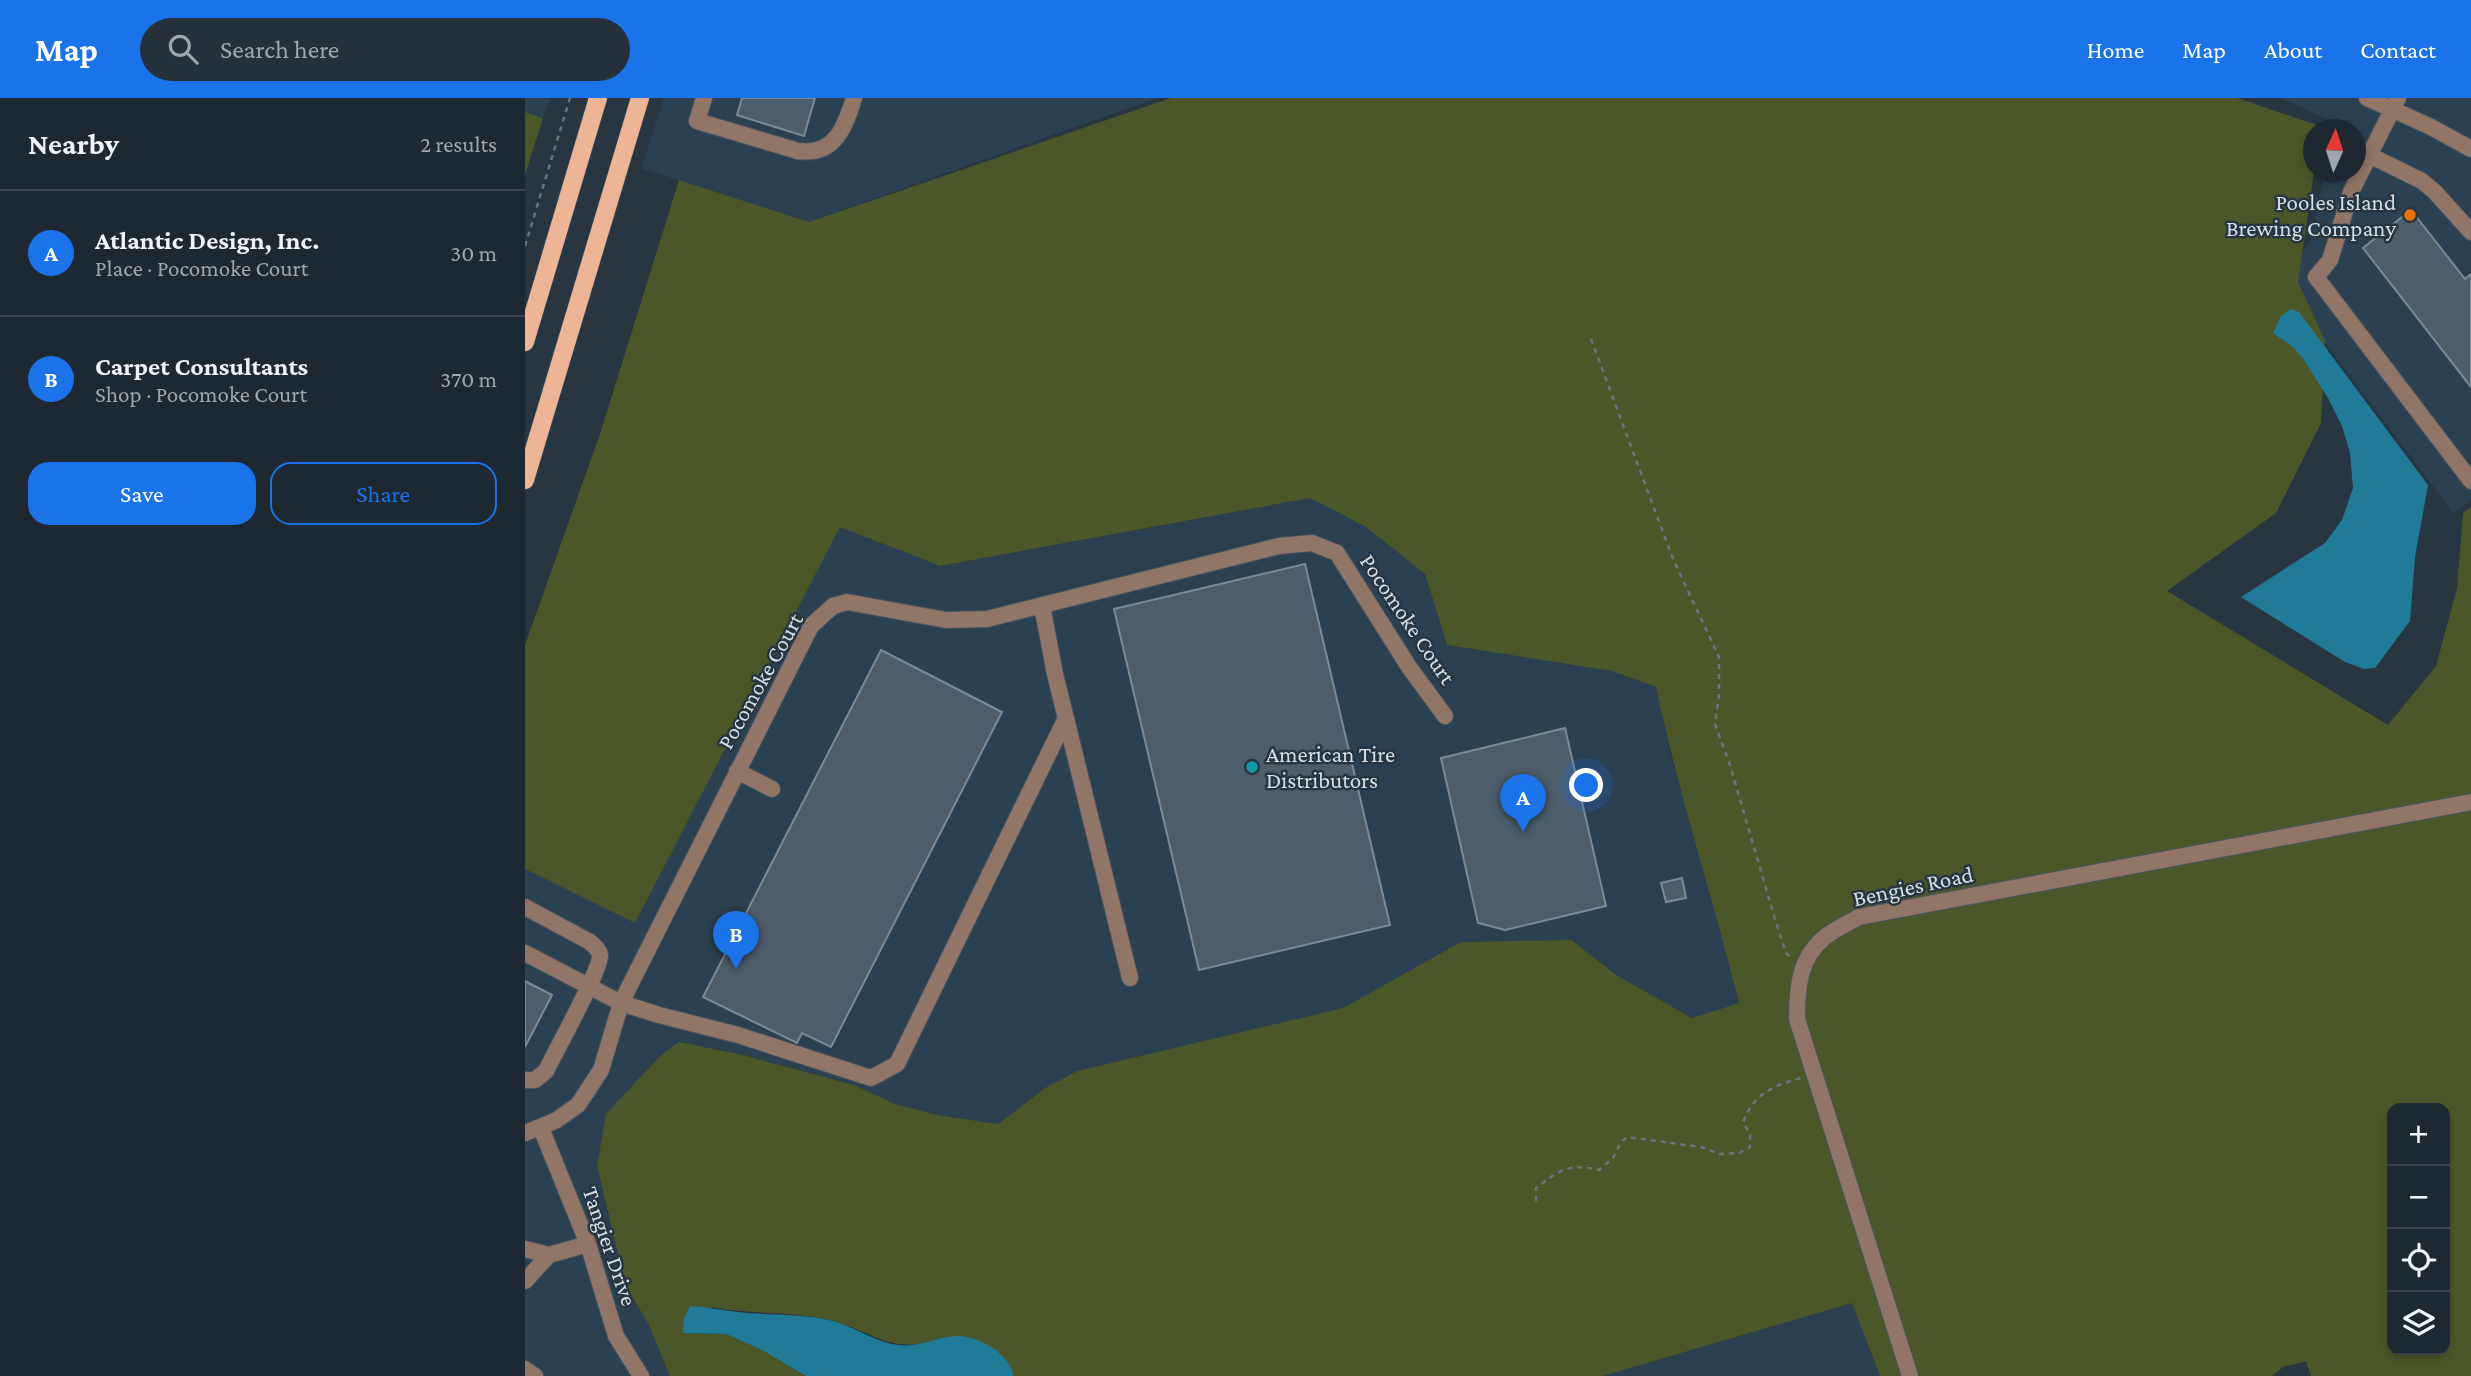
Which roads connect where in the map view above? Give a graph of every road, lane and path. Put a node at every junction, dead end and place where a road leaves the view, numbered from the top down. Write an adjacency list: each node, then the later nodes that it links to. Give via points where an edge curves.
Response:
1 (570, 98): 13 (path)
2 (598, 98): 15 (main road)
3 (633, 98): 9 (main road)
4 (640, 98): 9 (main road)
5 (704, 98): 6 (street, via 698,121 811,153 822,150 845,129)
6 (854, 98)
7 (2367, 98): 8 (street)
8 (2395, 103): 10 (street); 11 (street)
9 (626, 143): 16 (main road)
10 (2471, 149)
11 (2368, 155): 12 (street, via 2421,181); 17 (street, via 2330,260 2316,277)
12 (2471, 232)
13 (525, 246)
14 (1591, 339): 26 (path, via 1673,559 1719,657 1715,724 1786,953)
15 (525, 342)
16 (525, 480)
17 (2471, 481)
18 (1042, 606): 19 (street, Pocomoke Court, via 1279,547 1324,546 1336,553); 20 (street); 21 (street, Pocomoke Court, via 987,619 946,620 847,602 833,606 811,626)
19 (1445, 716)
20 (1066, 718): 27 (street); 29 (street, via 897,1064 871,1078)
21 (737, 771): 22 (street); 29 (street, Pocomoke Court)
22 (772, 789)
23 (2471, 802): 26 (street, Bengies Road, via 1859,917 1824,937)
24 (525, 907): 28 (street, via 598,949 600,956)
25 (525, 954): 28 (street)
26 (1801, 968): 30 (street, Bengies Road, via 1797,1019)
27 (1130, 978)
28 (588, 986): 29 (street); 31 (street, via 546,1071 535,1080)
29 (621, 1003): 32 (street, Pocomoke Court, via 601,1070 578,1105)
30 (1814, 1074): 34 (path, via 1779,1084 1751,1103 1743,1122 1750,1134 1750,1147 1739,1153 1720,1154 1627,1137 1599,1170 1580,1166 1561,1170 1536,1188); 42 (street, Bengies Road)
31 (525, 1080)
32 (541, 1128): 33 (street, Pocomoke Court); 35 (street, Tangier Drive)
33 (525, 1133)
34 (1536, 1201)
35 (588, 1244): 37 (street); 41 (street, Tangier Drive, via 616,1336)
36 (525, 1249): 37 (street)
37 (549, 1255): 38 (street)
38 (525, 1281)
39 (525, 1369): 40 (street)
40 (535, 1376)
41 (641, 1376)
42 (1910, 1376)

